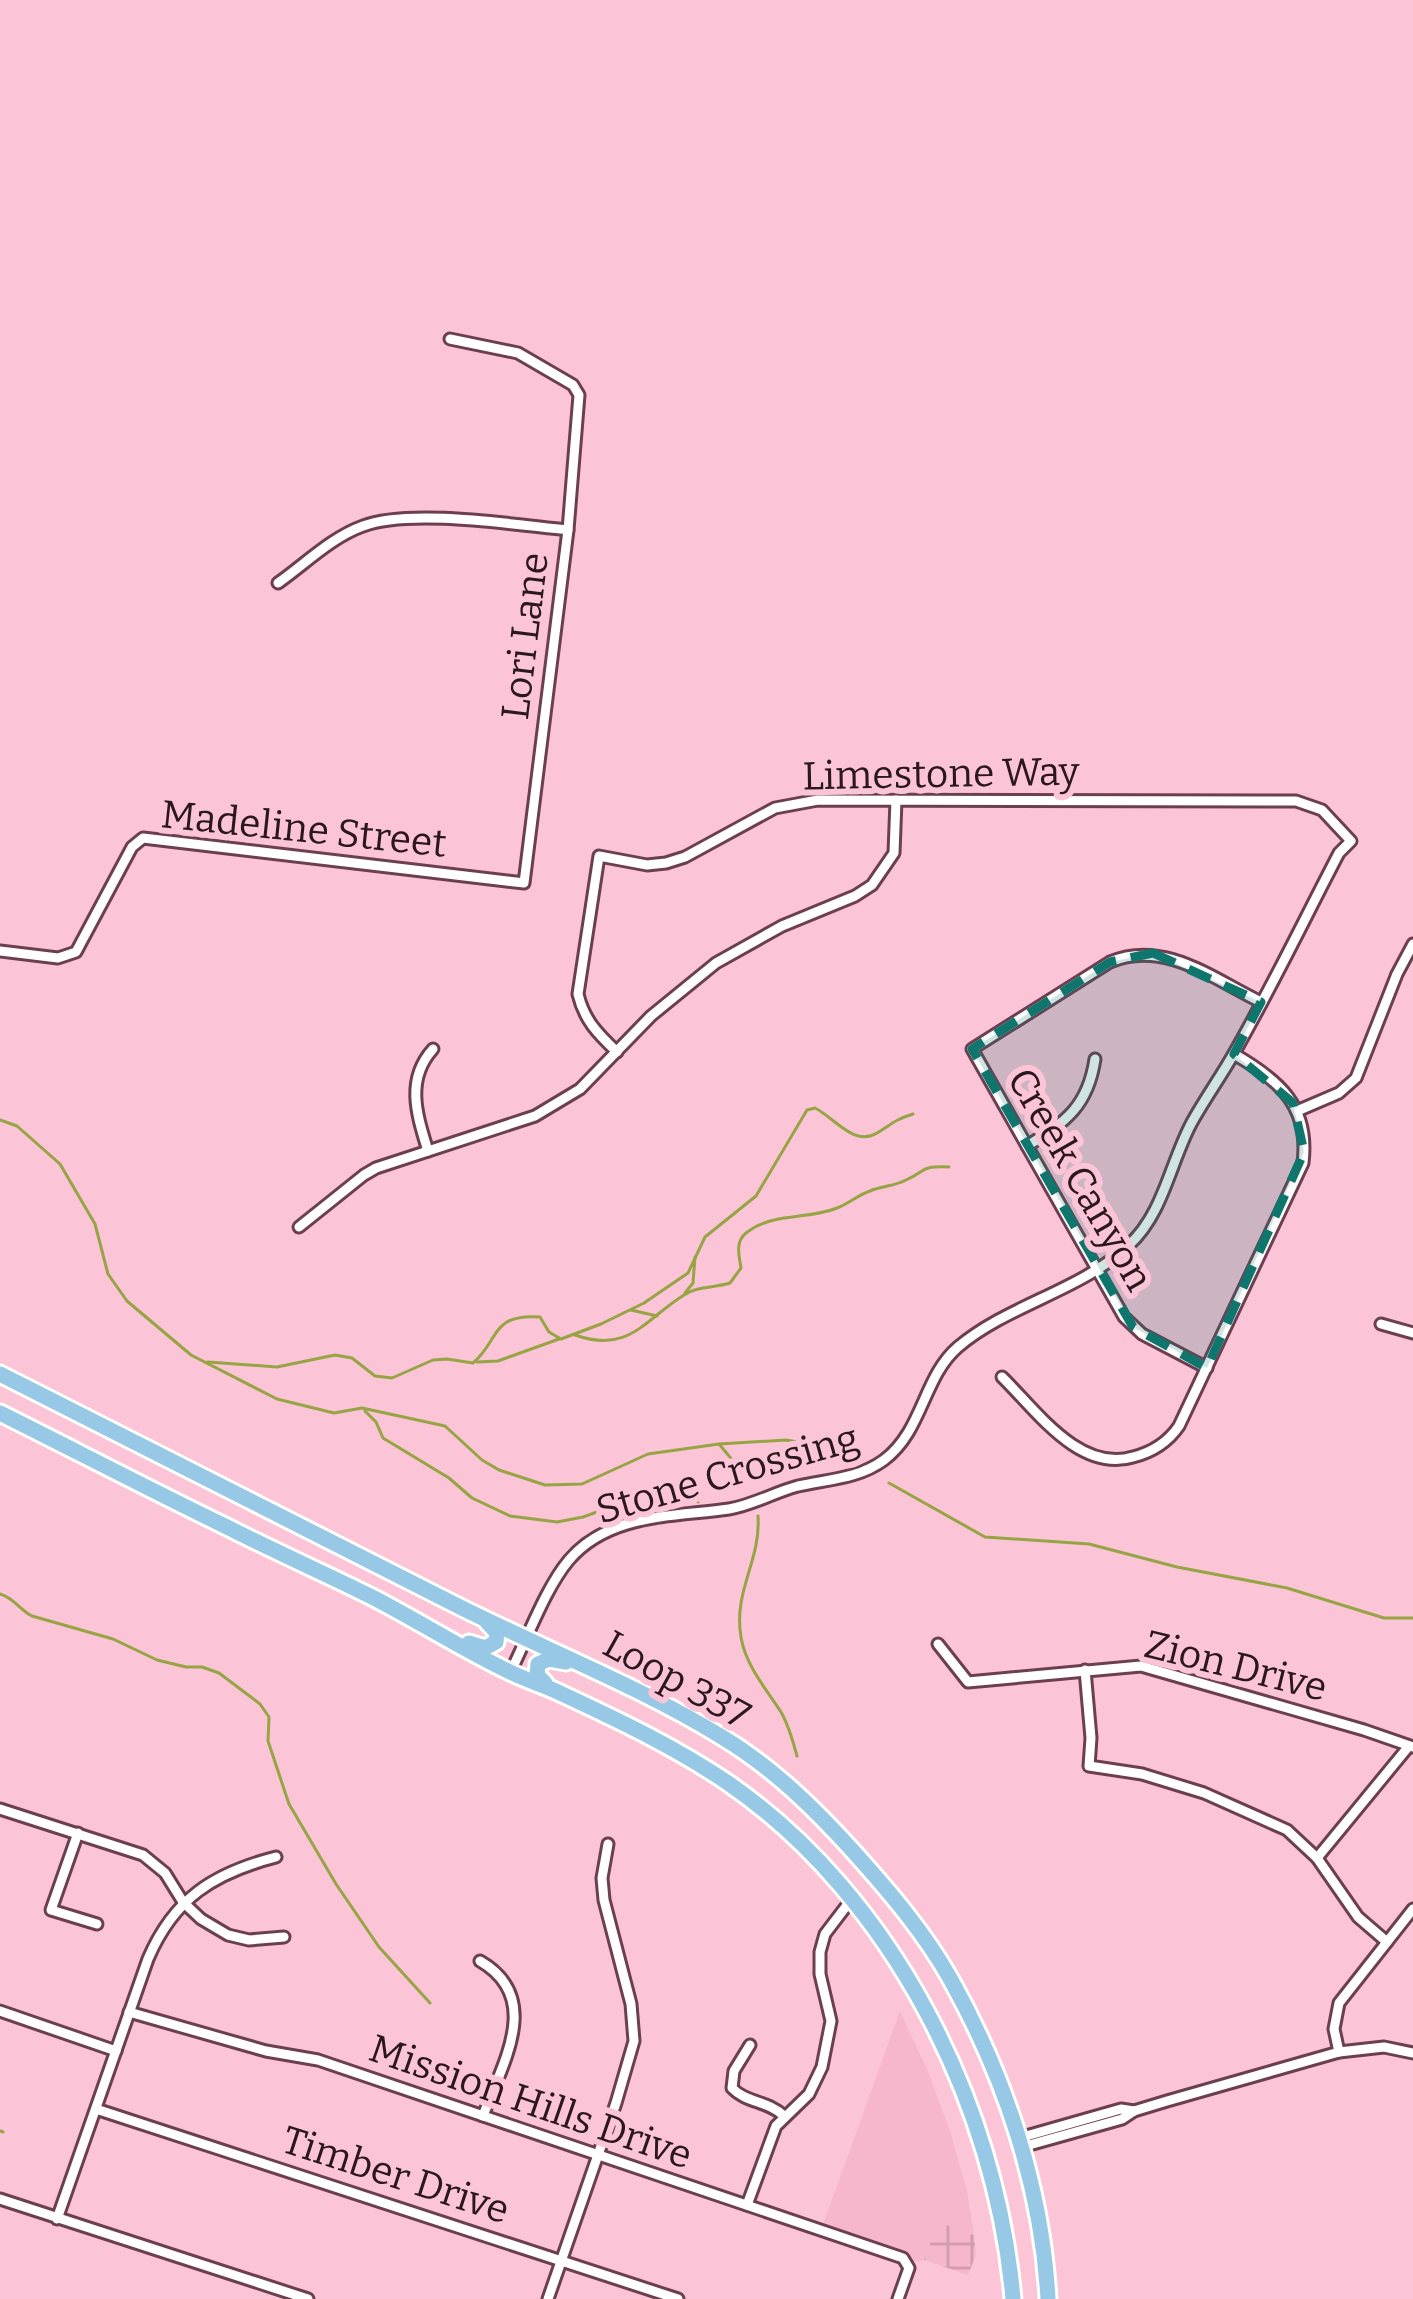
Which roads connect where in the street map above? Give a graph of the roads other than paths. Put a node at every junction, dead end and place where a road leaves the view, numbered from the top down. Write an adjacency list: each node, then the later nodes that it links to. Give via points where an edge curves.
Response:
1 (450, 339): 2 (street, Lori Lane, via 518,352 573,385 579,395)
2 (568, 530): 3 (street, via 386,520 354,530); 6 (street, Lori Lane)
3 (278, 584)
4 (896, 800): 5 (street, Limestone Way, via 1296,801 1322,811); 11 (street, via 894,853 872,885 716,963); 11 (street, Limestone Way, via 790,803 666,863 599,856 578,994 591,1026)
5 (1351, 841): 9 (street, Stone Crossing)
6 (524, 883): 8 (street, Madeline Street, via 143,838 76,952 58,958)
7 (1413, 944): 14 (street, via 1355,1078)
8 (0, 951)
9 (1261, 1002): 12 (street, Stone Crossing); 15 (street, Creek Canyon, via 1164,956 1135,953 1110,962 972,1049)
10 (433, 1049): 16 (street, via 415,1089)
11 (617, 1052): 16 (street, via 580,1089 536,1116)
12 (1234, 1054): 14 (street, via 1275,1080); 18 (street, Stone Crossing, via 1190,1125 1154,1212)
13 (1095, 1059): 15 (street, via 1075,1110)
14 (1297, 1111): 21 (street, via 1304,1152 1297,1180)
15 (1027, 1146): 18 (street, Creek Canyon)
16 (428, 1150): 17 (street, via 364,1174)
17 (299, 1228)
18 (1098, 1270): 21 (street, Creek Canyon, via 1133,1327); 27 (street, Stone Crossing, via 955,1349 901,1444 866,1471 598,1536 560,1573)
19 (1381, 1324): 20 (street)
20 (1413, 1333)
21 (1207, 1367): 23 (street, via 1172,1436 1124,1460 1071,1444)
22 (0, 1374): 25 (main road, Loop 337)
23 (1002, 1376)
24 (0, 1413): 26 (main road, Loop 337)
25 (483, 1619): 26 (main road, via 497,1633 493,1645); 27 (main road, Loop 337)
26 (449, 1638): 31 (main road, Loop 337)
27 (528, 1639): 30 (main road, Loop 337); 31 (street, Stone Crossing)
28 (938, 1644): 29 (street, Zion Drive, via 968,1682)
29 (1085, 1670): 33 (street, Zion Drive, via 1142,1666); 38 (street, via 1089,1766 1204,1793 1280,1826)
30 (598, 1671): 32 (main road, via 540,1662 537,1675); 55 (main road, Loop 337, via 724,1738 778,1777 882,1883 950,1978)
31 (510, 1672): 32 (main road, Loop 337)
32 (554, 1690): 39 (main road, Loop 337, via 735,1788 787,1829)
33 (1411, 1747): 38 (street)
34 (0, 1809): 35 (street)
35 (78, 1833): 40 (street, via 143,1855); 42 (street, via 51,1910)
36 (608, 1844): 56 (street, via 602,1888 634,2041)
37 (276, 1857): 40 (street)
38 (1318, 1858): 44 (street, via 1358,1917)
39 (851, 1900): 54 (street, via 822,1943 831,2030 813,2097); 65 (main road, Loop 337, via 934,2025 965,2094 996,2188)
40 (183, 1902): 43 (street, via 228,1935); 47 (street, via 153,1947)
41 (1413, 1910): 44 (street)
42 (97, 1924)
43 (284, 1937)
44 (1387, 1942): 50 (street, via 1339,2003)
45 (481, 1961): 53 (street, via 505,1980 515,2016)
46 (0, 2011): 49 (street)
47 (129, 2012): 49 (street); 53 (street, Mission Hills Drive, via 318,2060)
48 (750, 2045): 54 (street, via 732,2089)
49 (116, 2051): 52 (street)
50 (1339, 2052): 51 (street); 55 (street)
51 (1413, 2053)
52 (96, 2109): 59 (street); 60 (street, Timber Drive)
53 (483, 2116): 56 (street, Mission Hills Drive)
54 (784, 2116): 58 (street)
55 (1020, 2143): 66 (main road, Loop 337, via 1046,2253)
56 (597, 2155): 58 (street, Mission Hills Drive); 60 (street)
57 (0, 2199): 59 (street)
58 (748, 2206): 64 (street, Mission Hills Drive, via 903,2258 908,2270)
59 (57, 2219): 61 (street)
60 (562, 2259): 62 (street); 63 (street, Timber Drive)
61 (308, 2299)
62 (548, 2299)
63 (678, 2299)
64 (898, 2299)
65 (1017, 2299)
66 (1048, 2299)

